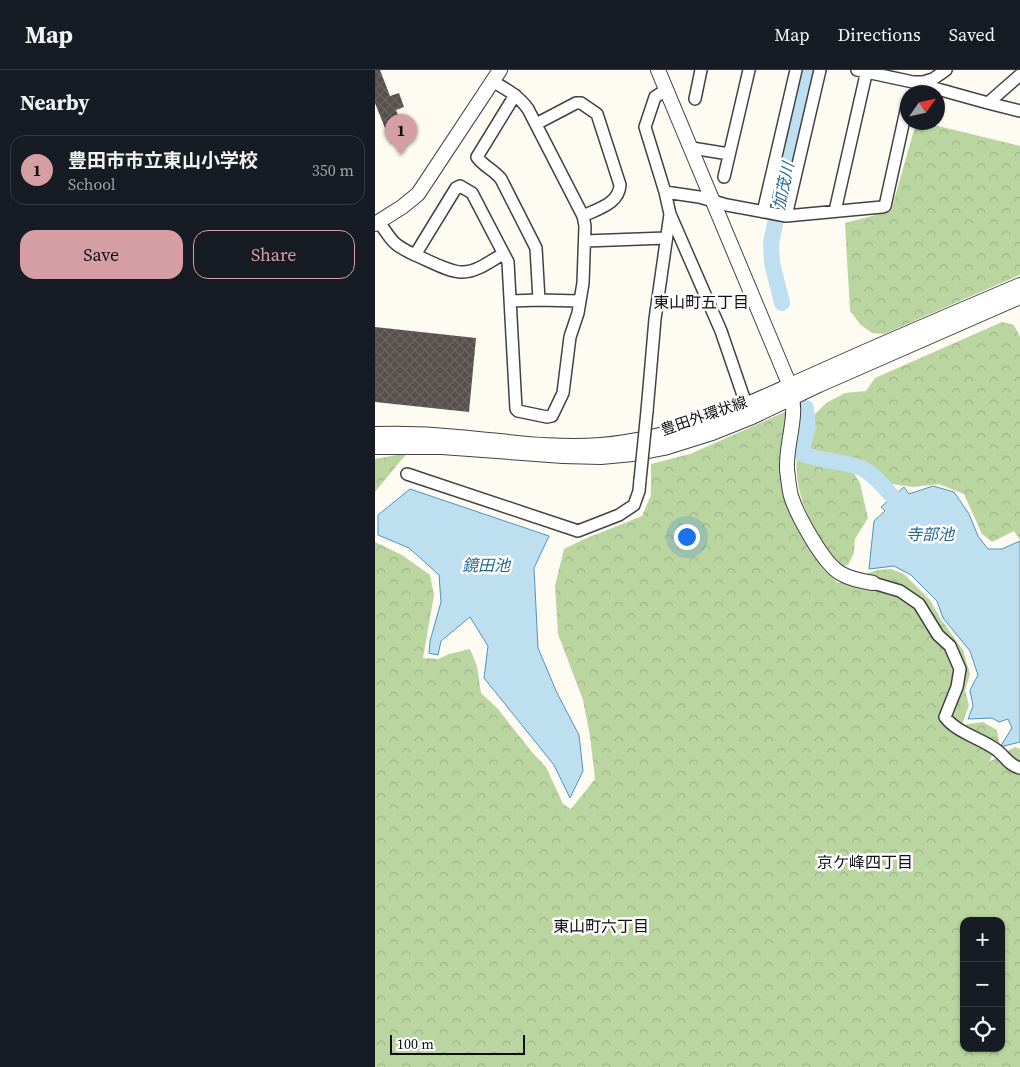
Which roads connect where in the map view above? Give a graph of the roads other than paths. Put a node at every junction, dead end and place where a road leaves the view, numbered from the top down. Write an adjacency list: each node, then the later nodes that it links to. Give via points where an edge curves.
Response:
1 (658, 70): 12 (street)
2 (701, 70): 15 (street)
3 (749, 70): 21 (street)
4 (796, 70): 26 (street)
5 (820, 70): 29 (street)
6 (946, 70): 11 (street)
7 (863, 71): 10 (street); 25 (street)
8 (496, 76): 14 (street); 30 (street, via 418,194)
9 (1020, 76): 16 (street)
10 (912, 85)
11 (918, 85)
12 (666, 90): 20 (street); 23 (street, via 655,97 645,127)
13 (945, 91): 16 (street)
14 (515, 95): 18 (street); 37 (street, via 477,157 501,179 536,248)
15 (695, 99)
16 (988, 104): 17 (street)
17 (1020, 111)
18 (535, 124): 28 (street); 28 (street, via 576,103 597,114 620,190 613,201)
19 (902, 130): 25 (street, via 885,206)
20 (691, 148): 21 (street); 24 (street)
21 (729, 154): 22 (street)
22 (724, 177)
23 (665, 192): 24 (street); 27 (street)
24 (713, 201): 26 (street); 40 (street)
25 (835, 211): 29 (street)
26 (763, 212): 29 (street)
27 (670, 214): 31 (street); 41 (street, via 721,331)
28 (583, 216): 32 (street)
29 (785, 216)
30 (377, 223): 34 (street, via 392,242)
31 (666, 238): 32 (street); 44 (street, bridge, via 639,491 634,505 619,515 578,531)
32 (585, 241): 39 (street)
33 (503, 254): 34 (street, via 463,272 455,272); 34 (street, via 471,193 460,186); 38 (street, via 508,262)
34 (415, 255)
35 (1020, 285): 40 (street, 豊田外環状線)
36 (1020, 297): 40 (street, 豊田外環状線, via 819,385)
37 (539, 300): 38 (street); 39 (street)
38 (510, 301): 39 (street, via 515,406 518,411 547,417 552,416 563,393 570,337)
39 (580, 301)
40 (792, 392): 41 (street, 豊田外環状線); 43 (street, 豊田外環状線, via 712,434 633,454 563,456 442,447); 45 (street, via 794,414 787,468 792,497 825,559 851,579)
41 (746, 404): 42 (street, 豊田外環状線, via 660,436 602,445 566,447 414,433)
42 (375, 434)
43 (375, 447)
44 (407, 474)
45 (873, 583): 46 (street, via 900,591 919,604 938,635 950,646 960,669 945,717 951,725 978,738 998,751 1013,767)
46 (1020, 768)

